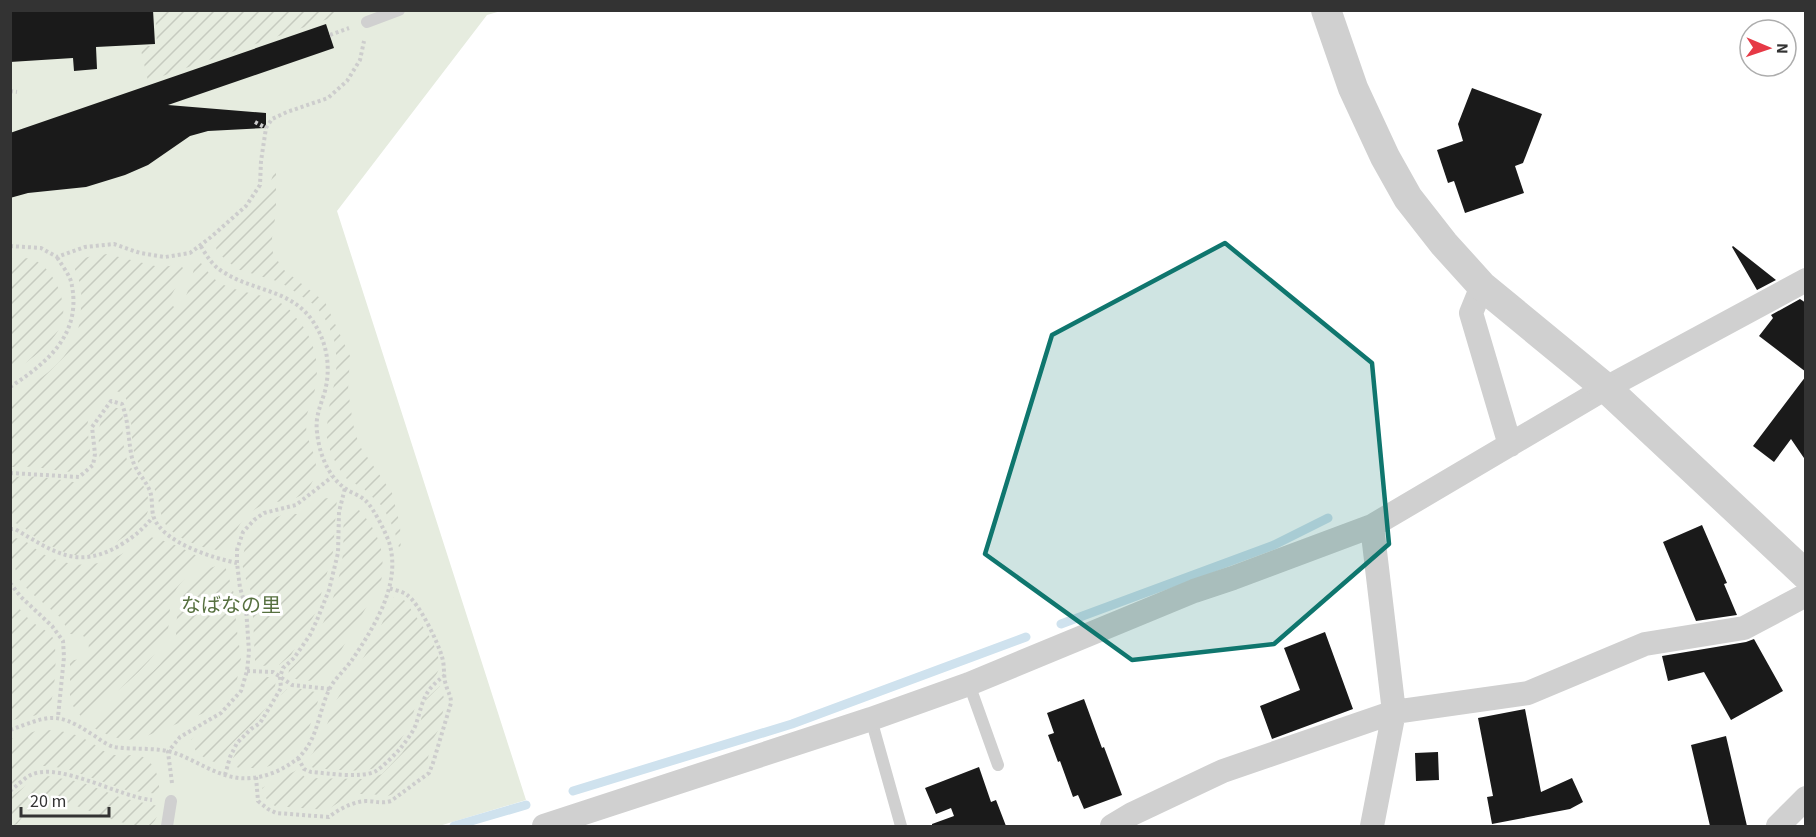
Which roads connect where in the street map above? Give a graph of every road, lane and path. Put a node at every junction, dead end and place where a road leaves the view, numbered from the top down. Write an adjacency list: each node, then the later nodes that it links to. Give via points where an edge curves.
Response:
1 (399, 10): 3 (lane)
2 (1326, 10): 12 (street, via 1353,88 1402,188)
3 (367, 22): 7 (path, via 360,60 347,81 328,98 272,119)
4 (10, 91): 5 (path)
5 (17, 92)
6 (255, 122): 7 (path)
7 (266, 128): 8 (path, via 260,185 246,206)
8 (200, 245): 10 (path, via 190,253 165,257 114,244); 17 (path, via 224,273 295,303 313,320 324,339 328,363 317,411 317,432)
9 (10, 246): 10 (path, via 41,248)
10 (57, 257): 13 (path, via 72,284 73,311 67,336 36,370)
11 (1806, 280): 14 (street)
12 (1482, 286): 14 (street); 15 (street, via 1471,313)
13 (10, 387)
14 (1606, 388): 15 (street); 23 (street)
15 (1510, 445): 20 (street)
16 (10, 473): 19 (path, via 79,477 93,465 92,427 111,401 117,401 126,415 133,460 150,491)
17 (332, 477): 18 (path); 22 (path, via 296,505 264,513 254,520 243,532)
18 (345, 488): 25 (path, via 366,500 389,542 393,563); 30 (path, via 339,512 338,553 329,590 310,635)
19 (153, 517): 21 (path, via 142,531 106,553 86,558 46,548); 22 (path, via 163,533 175,540)
20 (1372, 526): 31 (street, via 1194,591); 33 (street)
21 (10, 529)
22 (237, 563): 28 (path, via 246,607)
23 (1806, 575)
24 (10, 583): 26 (path)
25 (389, 588): 29 (path, via 412,600 436,640); 32 (path, via 352,660)
26 (12, 590): 34 (path, via 63,641)
27 (1806, 595): 33 (street, via 1744,627 1645,644 1528,693)
28 (247, 671): 30 (path, via 273,672); 37 (path, via 241,691 221,713 180,737)
29 (445, 674): 38 (path, via 424,696 417,724 404,743 376,771 311,772 304,769); 41 (path, via 451,703 433,764 424,778 391,801 356,803 329,817 276,813 258,801)
30 (280, 677): 32 (path, via 292,685); 40 (path, via 281,688 260,723 237,743)
31 (969, 684): 35 (street); 39 (lane)
32 (330, 689): 38 (path, via 312,742)
33 (1394, 712): 48 (street, via 1223,771); 49 (street)
34 (58, 717): 36 (path); 37 (path, via 72,721 111,746)
35 (871, 719): 46 (street); 47 (lane)
36 (10, 730)
37 (168, 752): 40 (path); 44 (path)
38 (298, 758): 41 (path, via 268,775)
39 (998, 765)
40 (225, 776): 41 (path)
41 (256, 777)
42 (10, 791): 44 (path, via 32,774 47,771 86,779 126,795)
43 (1806, 798): 50 (street)
44 (171, 801): 45 (lane)
45 (167, 826)
46 (551, 826)
47 (901, 826)
48 (1112, 826)
49 (1372, 826)
50 (1778, 826)

